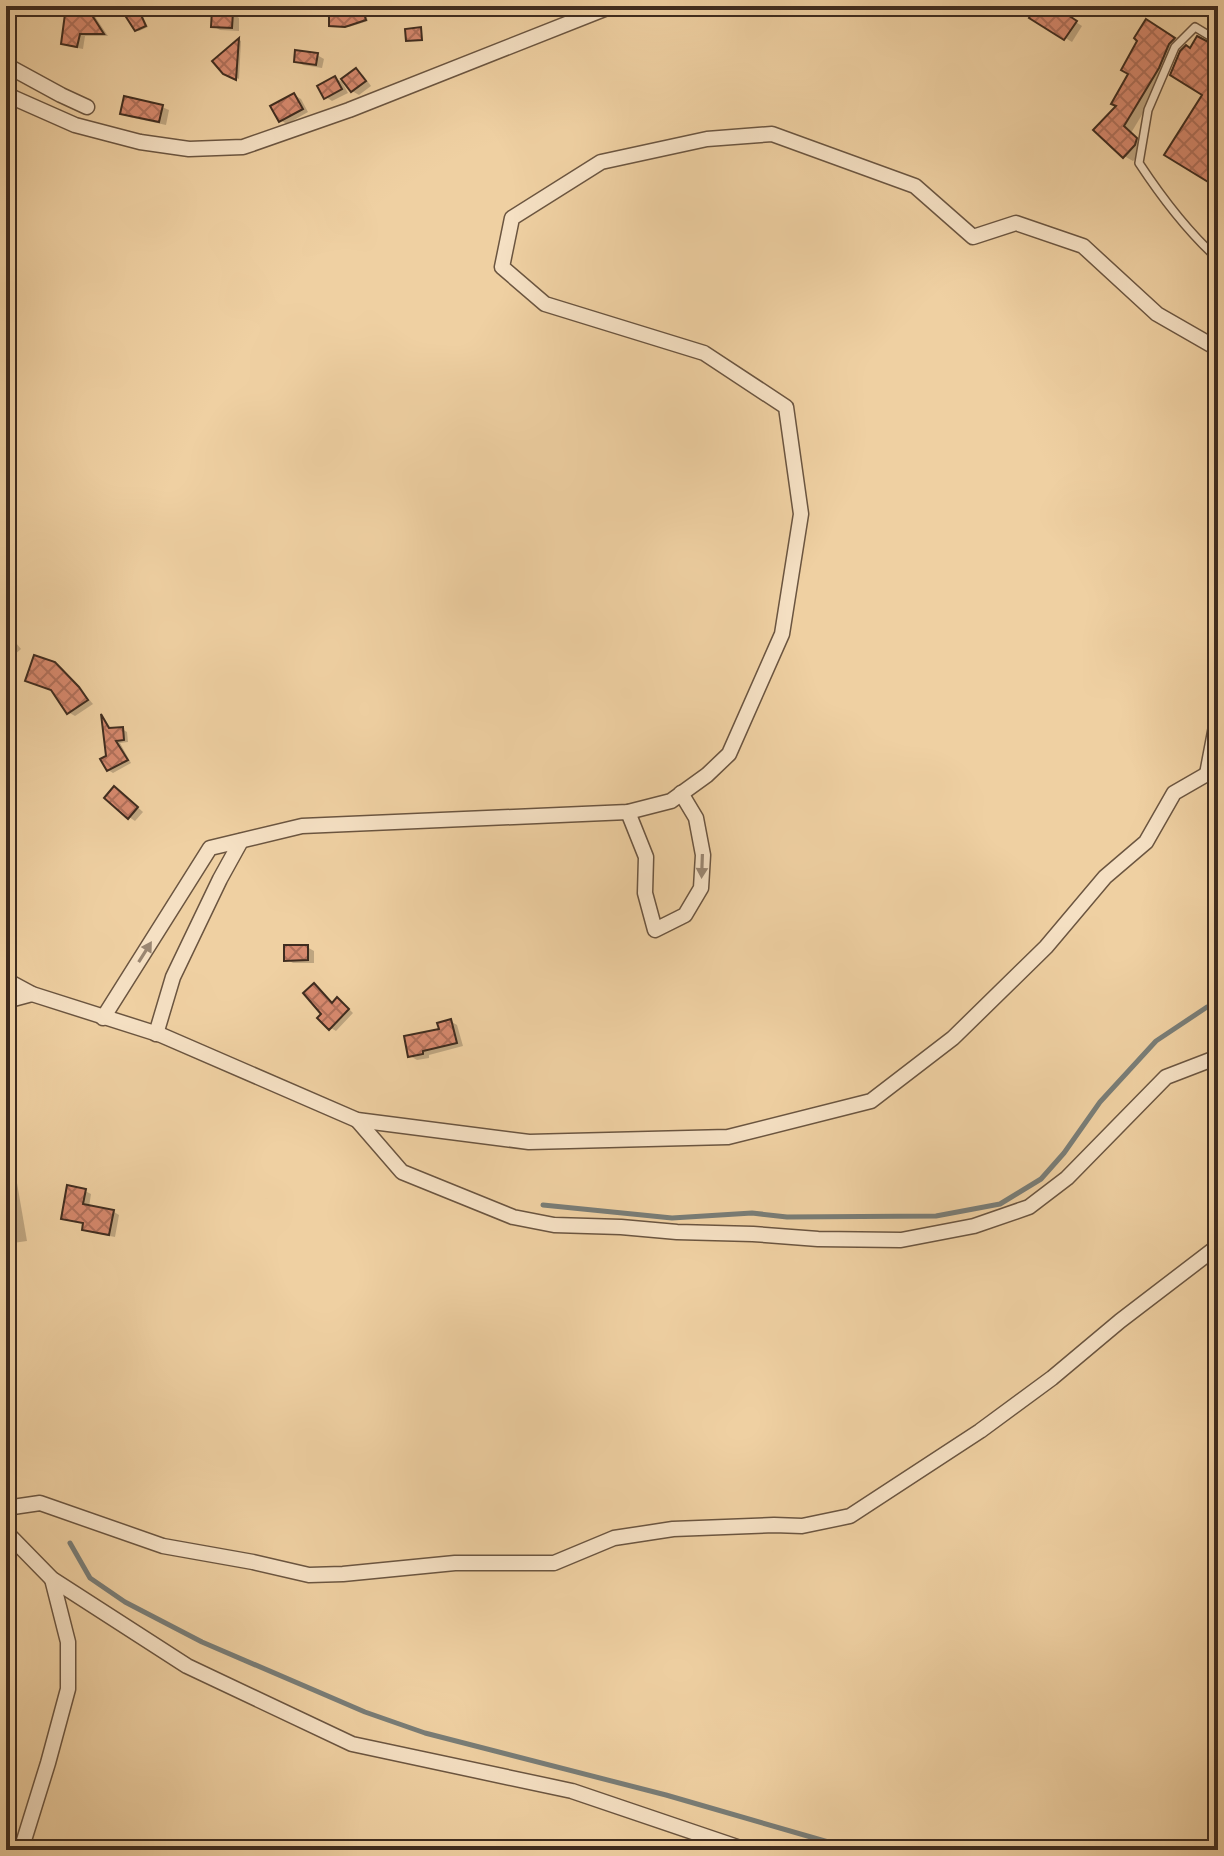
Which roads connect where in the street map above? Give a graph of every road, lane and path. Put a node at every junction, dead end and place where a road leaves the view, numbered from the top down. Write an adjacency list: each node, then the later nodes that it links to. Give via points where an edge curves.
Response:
1 (612, 6): 4 (street, via 243,147 189,149 140,142 75,125)
2 (1218, 41): 6 (lane, via 1195,27 1175,47 1148,110 1139,163 1159,194)
3 (6, 65): 5 (street)
4 (6, 93)
5 (87, 107)
6 (1218, 259)
7 (1218, 349): 10 (street, via 1157,314 1083,246 1016,223 973,237 915,186 772,134 707,139 601,162 512,218 502,267 545,304 704,353 786,407 801,514 782,634 729,754)
8 (1218, 716): 9 (street)
9 (1214, 770): 19 (street, via 1174,793 1146,842 1105,877 1046,947 953,1038 871,1101 728,1137 529,1142)
10 (681, 793): 11 (street, via 671,801); 11 (street, one-way to 11, via 696,818 703,855 701,888 685,915 655,930 645,893 646,857)
11 (628, 812): 12 (street, via 302,826)
12 (241, 841): 16 (street, one-way to 12, via 210,848); 17 (street, via 173,977)
13 (6, 980): 14 (street)
14 (32, 994): 15 (street); 16 (street)
15 (6, 1001)
16 (103, 1018): 17 (street)
17 (156, 1034): 19 (street)
18 (1218, 1057): 19 (street, via 1166,1077 1067,1178 1029,1207 974,1226 901,1240 554,1225 513,1217 402,1172)
19 (357, 1120)
20 (1218, 1246): 21 (street, via 980,1431 850,1516 802,1526 673,1529 614,1538 554,1563 455,1563 309,1575 163,1546 40,1503)
21 (6, 1508)
22 (6, 1532): 23 (street)
23 (52, 1579): 24 (street, via 68,1642 68,1689); 25 (street, via 187,1666 352,1744 572,1791)
24 (21, 1850)
25 (746, 1850)

